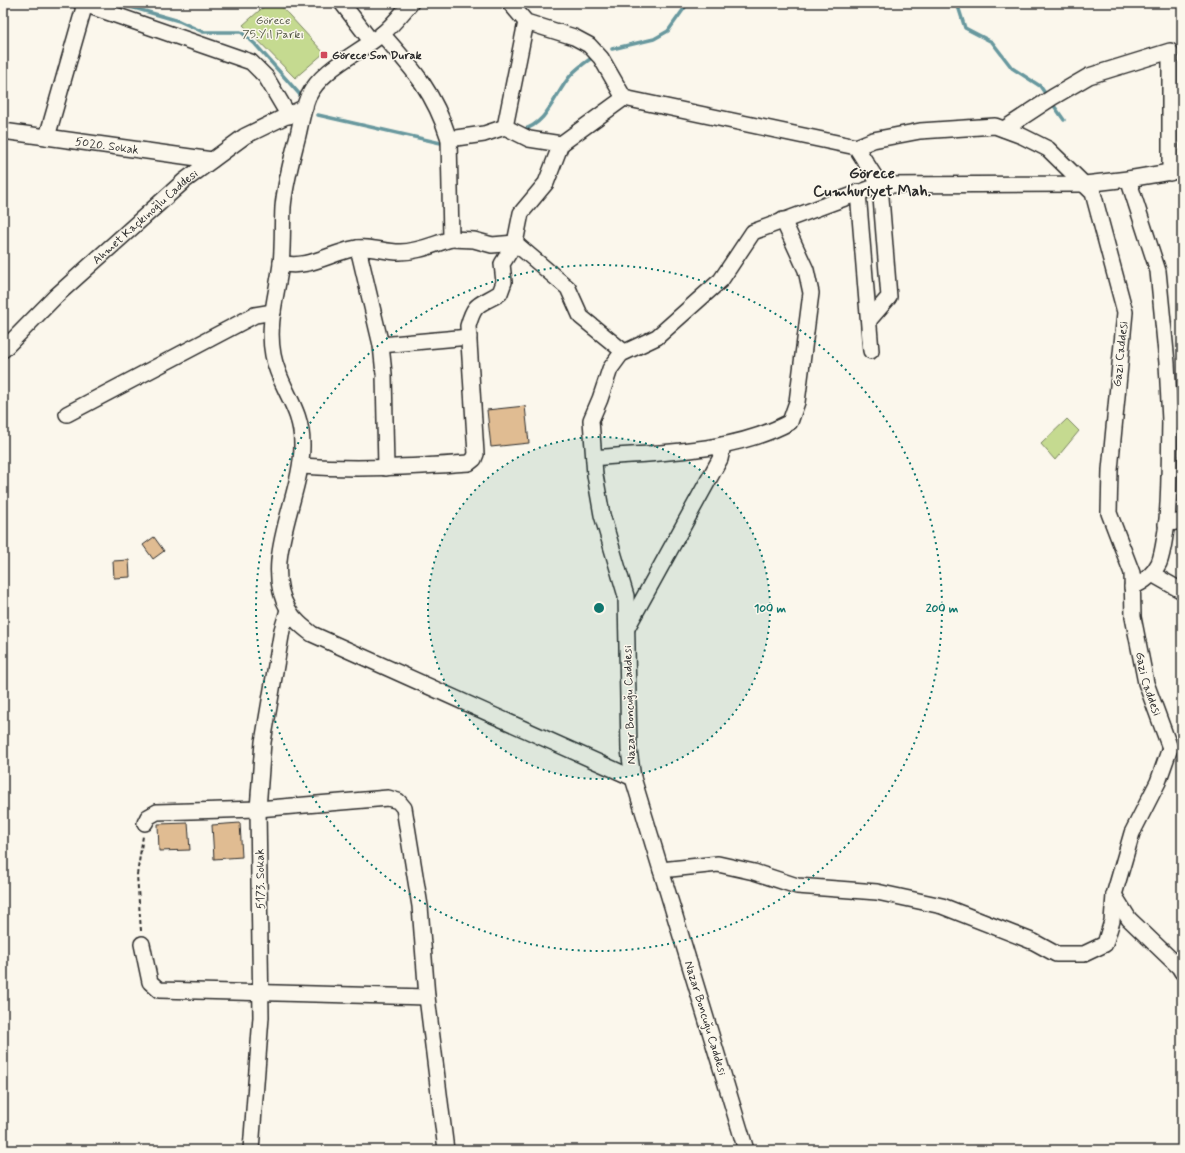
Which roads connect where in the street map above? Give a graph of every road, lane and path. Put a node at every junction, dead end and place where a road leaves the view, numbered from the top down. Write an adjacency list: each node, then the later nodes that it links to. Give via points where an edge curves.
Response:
1 (342, 3): 6 (street)
2 (411, 3): 6 (street)
3 (510, 3): 5 (street)
4 (83, 4): 9 (street, via 251,62 266,77); 13 (street)
5 (526, 22): 7 (street, via 574,37 598,55); 12 (street)
6 (376, 38): 8 (street, via 325,74 315,86); 14 (street, via 420,77 436,104)
7 (624, 98): 15 (street); 16 (street)
8 (305, 107): 9 (street, Ahmet Kaçkınoğlu Caddesi); 27 (street, via 285,192)
9 (289, 116): 17 (street, Ahmet Kaçkınoğlu Caddesi, via 244,136)
10 (1004, 129): 16 (street, Gazi Caddesi, via 995,126 920,131 873,140); 18 (street, via 1089,76 1170,51); 20 (street, Gazi Caddesi, via 1048,149)
11 (3, 130): 13 (street, 5020. Sokak)
12 (511, 130): 14 (street); 15 (street, via 529,139)
13 (47, 137): 17 (street, 5020. Sokak)
14 (449, 140): 24 (street)
15 (561, 144): 25 (street, via 546,183 521,213)
16 (856, 148): 21 (street)
17 (212, 160): 32 (street, Ahmet Kaçkınoğlu Caddesi, via 184,181 67,286)
18 (1176, 172): 19 (street)
19 (1128, 179): 20 (street); 36 (street, via 1158,271 1167,363)
20 (1085, 184): 21 (street); 44 (street, Gazi Caddesi, via 1096,199 1124,312 1110,470 1109,513 1132,573)
21 (880, 185): 22 (street); 29 (street, via 889,297)
22 (858, 192): 23 (street); 29 (street)
23 (783, 220): 34 (street, via 753,232 721,280 657,337); 37 (street, via 806,270 811,293 797,402 790,422 769,433)
24 (450, 239): 25 (street, via 474,240 492,245); 26 (street, via 408,252 371,247)
25 (515, 243): 30 (street, via 502,264 504,282 500,294 477,305 468,326); 34 (street, via 568,288 581,317)
26 (358, 248): 27 (street, via 300,265); 31 (street)
27 (281, 263): 28 (street)
28 (274, 312): 35 (street, via 255,315); 39 (street, via 271,329 272,354 277,372 295,407 300,423)
29 (868, 320): 33 (street)
30 (469, 337): 31 (street); 40 (street, via 476,454 474,459 469,463)
31 (381, 345): 40 (street)
32 (3, 350)
33 (871, 351)
34 (624, 352): 38 (street, Nazar Boncuğu Caddesi, via 610,369 591,420)
35 (67, 414)
36 (1176, 421): 42 (street)
37 (723, 445): 38 (street); 47 (street, via 720,459)
38 (594, 458): 47 (street, Nazar Boncuğu Caddesi, via 602,515 626,596)
39 (301, 466): 40 (street, via 329,469); 46 (street, via 279,562 278,578)
40 (386, 468)
41 (1182, 521): 42 (street)
42 (1166, 524): 43 (street, via 1162,556)
43 (1152, 574): 44 (street, via 1141,584); 45 (street)
44 (1132, 587): 48 (street, Gazi Caddesi, via 1134,617 1146,684)
45 (1182, 591)
46 (288, 610): 49 (street, via 298,623 312,634); 50 (street, 5173. Sokak, via 282,630 263,742)
47 (626, 630): 49 (street, Nazar Boncuğu Caddesi, via 629,750)
48 (1176, 751): 53 (street, via 1132,833)
49 (633, 778): 52 (street, Nazar Boncuğu Caddesi)
50 (258, 809): 51 (street, via 157,812 148,817); 56 (street, 5173. Sokak); 57 (street, via 388,798 398,801 404,808 420,906)
51 (146, 823): 54 (path, via 137,875)
52 (661, 870): 53 (street, via 718,864 754,872 796,886 877,892 942,906 1034,942 1056,954 1084,954 1105,944 1112,921); 60 (street, Nazar Boncuğu Caddesi)
53 (1114, 895): 55 (street, via 1129,919)
54 (142, 944): 56 (street, via 150,982 159,990)
55 (1182, 972)
56 (262, 993): 57 (street); 58 (street, 5173. Sokak)
57 (427, 997): 59 (street)
58 (251, 1150)
59 (446, 1150)
60 (746, 1150)

